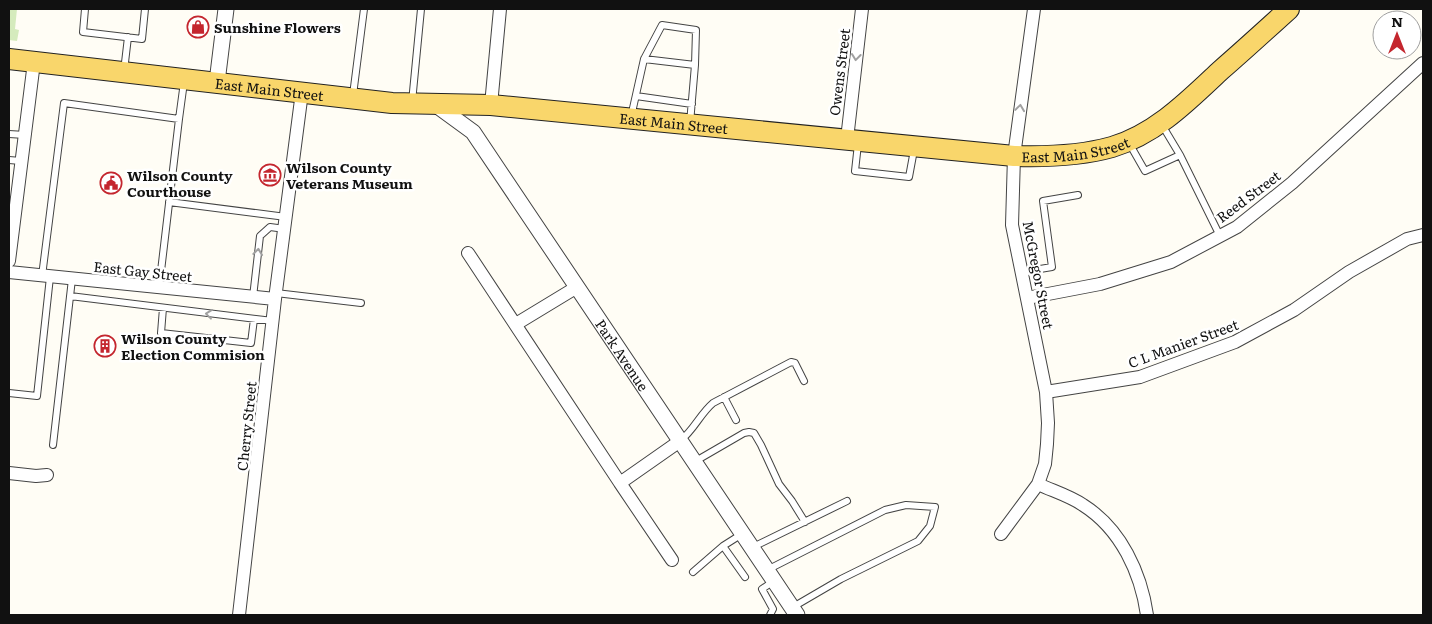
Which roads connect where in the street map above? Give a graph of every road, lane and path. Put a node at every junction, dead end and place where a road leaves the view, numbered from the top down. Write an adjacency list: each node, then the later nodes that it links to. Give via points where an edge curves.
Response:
1 (85, 9): 10 (lane, via 82,32)
2 (146, 9): 10 (lane, via 142,39)
3 (226, 9): 18 (street)
4 (364, 9): 21 (lane)
5 (421, 9): 22 (lane)
6 (500, 9): 24 (street)
7 (862, 9): 31 (street, Owens Street, one-way to 31)
8 (1034, 9): 35 (street, McGregor Street, one-way to 8)
9 (1289, 9): 28 (main road, East Main Street)
10 (128, 37): 16 (lane)
11 (9, 59): 13 (main road, East Main Street)
12 (644, 59): 15 (lane); 15 (lane, via 662,25 696,30); 20 (lane)
13 (34, 62): 16 (main road, East Main Street); 30 (street)
14 (1423, 63): 41 (street, Reed Street, via 1292,183 1237,227)
15 (695, 65): 25 (lane)
16 (124, 72): 17 (main road, East Main Street)
17 (184, 78): 18 (main road, East Main Street); 27 (lane)
18 (217, 82): 19 (main road, East Main Street)
19 (302, 92): 21 (main road, East Main Street); 39 (street, Cherry Street)
20 (636, 96): 25 (lane); 26 (lane)
21 (352, 99): 22 (main road, East Main Street)
22 (412, 104): 23 (main road, East Main Street)
23 (436, 105): 24 (main road, East Main Street); 48 (street, Park Avenue, via 473,132)
24 (491, 105): 26 (main road, East Main Street)
25 (691, 114): 26 (main road, East Main Street); 31 (main road, East Main Street)
26 (631, 118)
27 (179, 119): 38 (lane); 46 (lane, via 64,103)
28 (1161, 123): 32 (main road, East Main Street); 34 (lane)
29 (9, 134): 30 (lane)
30 (25, 135): 36 (street)
31 (852, 140): 33 (main road, East Main Street); 33 (lane, via 855,171 909,177)
32 (1128, 140): 34 (lane, via 1145,171); 35 (main road, East Main Street, via 1066,156)
33 (914, 146): 35 (main road, East Main Street)
34 (1180, 155): 41 (lane)
35 (1014, 156): 45 (street, McGregor Street, via 1012,224)
36 (15, 160): 43 (street)
37 (1078, 195): 45 (lane, via 1043,201 1052,267)
38 (169, 202): 39 (lane); 49 (lane)
39 (286, 223): 51 (street, Cherry Street); 52 (lane, one-way to 39, via 260,236 270,227)
40 (1423, 235): 60 (street, C L Manier Street, via 1399,243 1294,310 1236,342 1140,377)
41 (1220, 236): 53 (street, Reed Street, via 1171,262 1100,284)
42 (468, 253): 58 (street)
43 (9, 261)
44 (9, 272): 46 (street, East Gay Street)
45 (1022, 272): 53 (street, McGregor Street)
46 (46, 276): 47 (street, East Gay Street); 61 (lane, via 37,396)
47 (72, 279): 49 (street, East Gay Street); 50 (lane)
48 (577, 287): 58 (street); 64 (street, Park Avenue)
49 (159, 288): 52 (street, East Gay Street)
50 (70, 296): 55 (lane); 65 (lane)
51 (276, 296): 52 (street, East Gay Street); 54 (lane); 57 (street, Cherry Street)
52 (253, 297)
53 (1027, 298): 60 (street, McGregor Street)
54 (361, 303)
55 (164, 308): 56 (lane, one-way to 55); 56 (lane, via 161,333 251,343)
56 (254, 319): 57 (lane)
57 (273, 321): 82 (street, Cherry Street)
58 (516, 324): 69 (street)
59 (804, 381): 62 (lane, via 795,363 791,362)
60 (1046, 392): 70 (street, McGregor Street, via 1047,444)
61 (9, 393)
62 (724, 397): 63 (lane); 64 (lane, via 706,410)
63 (736, 420)
64 (680, 441): 66 (street, Park Avenue); 69 (street)
65 (53, 445)
66 (694, 462): 72 (lane, via 744,433 754,433 779,484); 73 (street, Park Avenue)
67 (9, 473): 68 (street)
68 (47, 475)
69 (620, 483): 77 (street)
70 (1038, 484): 74 (street, McGregor Street); 84 (street, via 1083,505 1108,526 1126,551 1141,583)
71 (847, 501): 72 (lane)
72 (805, 522): 76 (lane)
73 (742, 534): 75 (lane); 76 (street, Park Avenue)
74 (1001, 534)
75 (723, 546): 78 (lane); 80 (lane)
76 (752, 548): 79 (street, Park Avenue)
77 (672, 560)
78 (693, 572)
79 (770, 576): 81 (street, Park Avenue); 81 (lane, via 885,510 906,505 935,507 930,526 918,541 841,579); 83 (lane, via 762,589 773,609)
80 (745, 577)
81 (794, 611)
82 (239, 615)
83 (770, 615)
84 (1147, 615)

